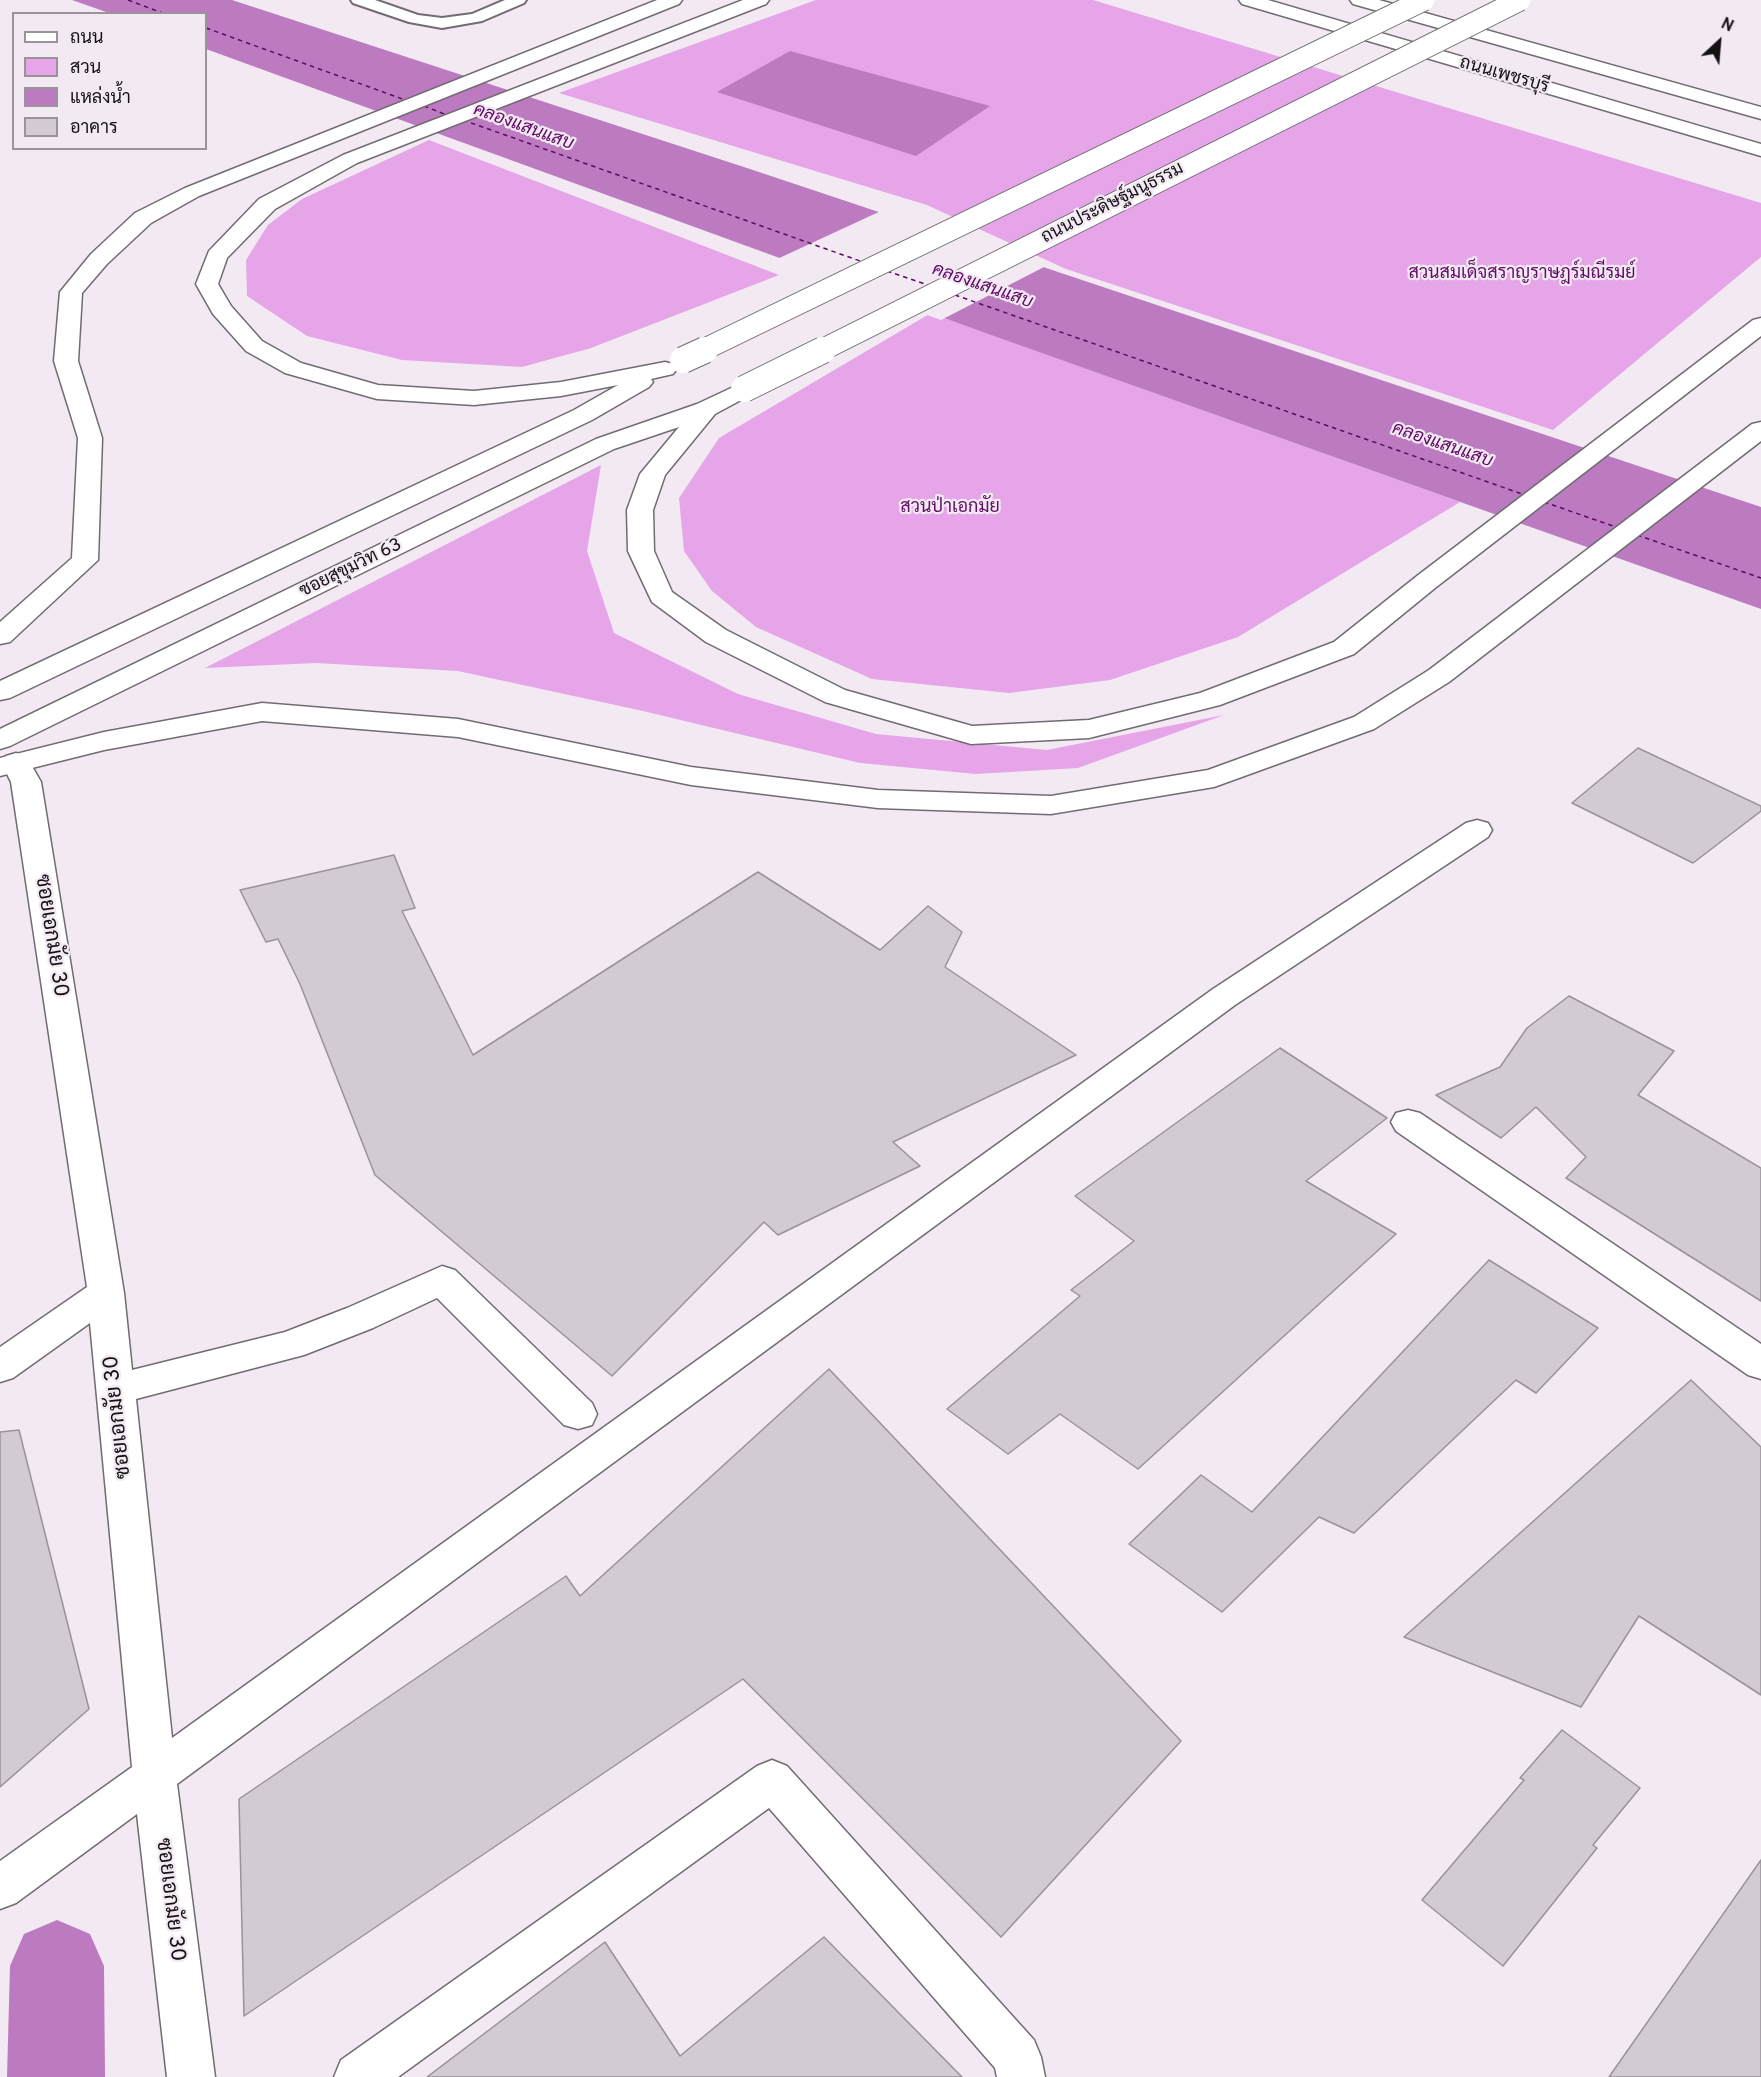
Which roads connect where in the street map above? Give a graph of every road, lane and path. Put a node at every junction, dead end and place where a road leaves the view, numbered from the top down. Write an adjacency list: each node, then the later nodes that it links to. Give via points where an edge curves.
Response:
1 (359, 0): 2 (lane, via 415,19 442,23 476,18)
2 (518, 0)
3 (673, 0): 15 (main road, via 192,192 143,218 99,259 71,292 66,361 90,438 85,560)
4 (760, 0): 12 (main road, via 350,159 267,204 217,256 207,284 221,309 254,346 293,368 377,392 474,398 561,389)
5 (1248, 0): 10 (main road, ถนนเพชรบุรี, via 1718,139)
6 (1359, 0): 9 (main road, ถนนเพชรบุรี)
7 (1424, 0): 12 (main road, bridge)
8 (1520, 0): 13 (main road, ถนนประดิษฐ์มนูธรรม, bridge)
9 (1761, 113)
10 (1757, 158)
11 (1761, 325): 13 (main road, via 1344,648 1210,699 1089,729 971,735 835,696 716,636 661,596 640,551 640,510 653,474)
12 (674, 364): 16 (main road, ซอยสุขุมวิท 63, via 583,415)
13 (706, 409): 17 (main road, ซอยสุขุมวิท 63, via 605,444)
14 (1761, 429): 17 (main road, via 1439,676 1364,723 1214,778 1052,805 866,798 691,776 458,728 262,712)
15 (0, 636)
16 (0, 692)
17 (5, 756): 20 (main road, ซอยเอกมัย 30, via 26,782)
18 (1477, 830): 25 (main road, via 1224,997)
19 (1408, 1122): 21 (main road)
20 (106, 1293): 22 (main road); 23 (main road, ซอยเอกมัย 30)
21 (1761, 1364)
22 (0, 1367)
23 (116, 1389): 24 (main road, via 291,1345 442,1280); 25 (main road, ซอยเอกมัย 30)
24 (578, 1414)
25 (154, 1774): 26 (main road); 27 (main road, ซอยเอกมัย 30)
26 (0, 1888)
27 (191, 2077)
28 (358, 2077): 29 (main road, via 772,1780 1017,2056)
29 (1021, 2077)

